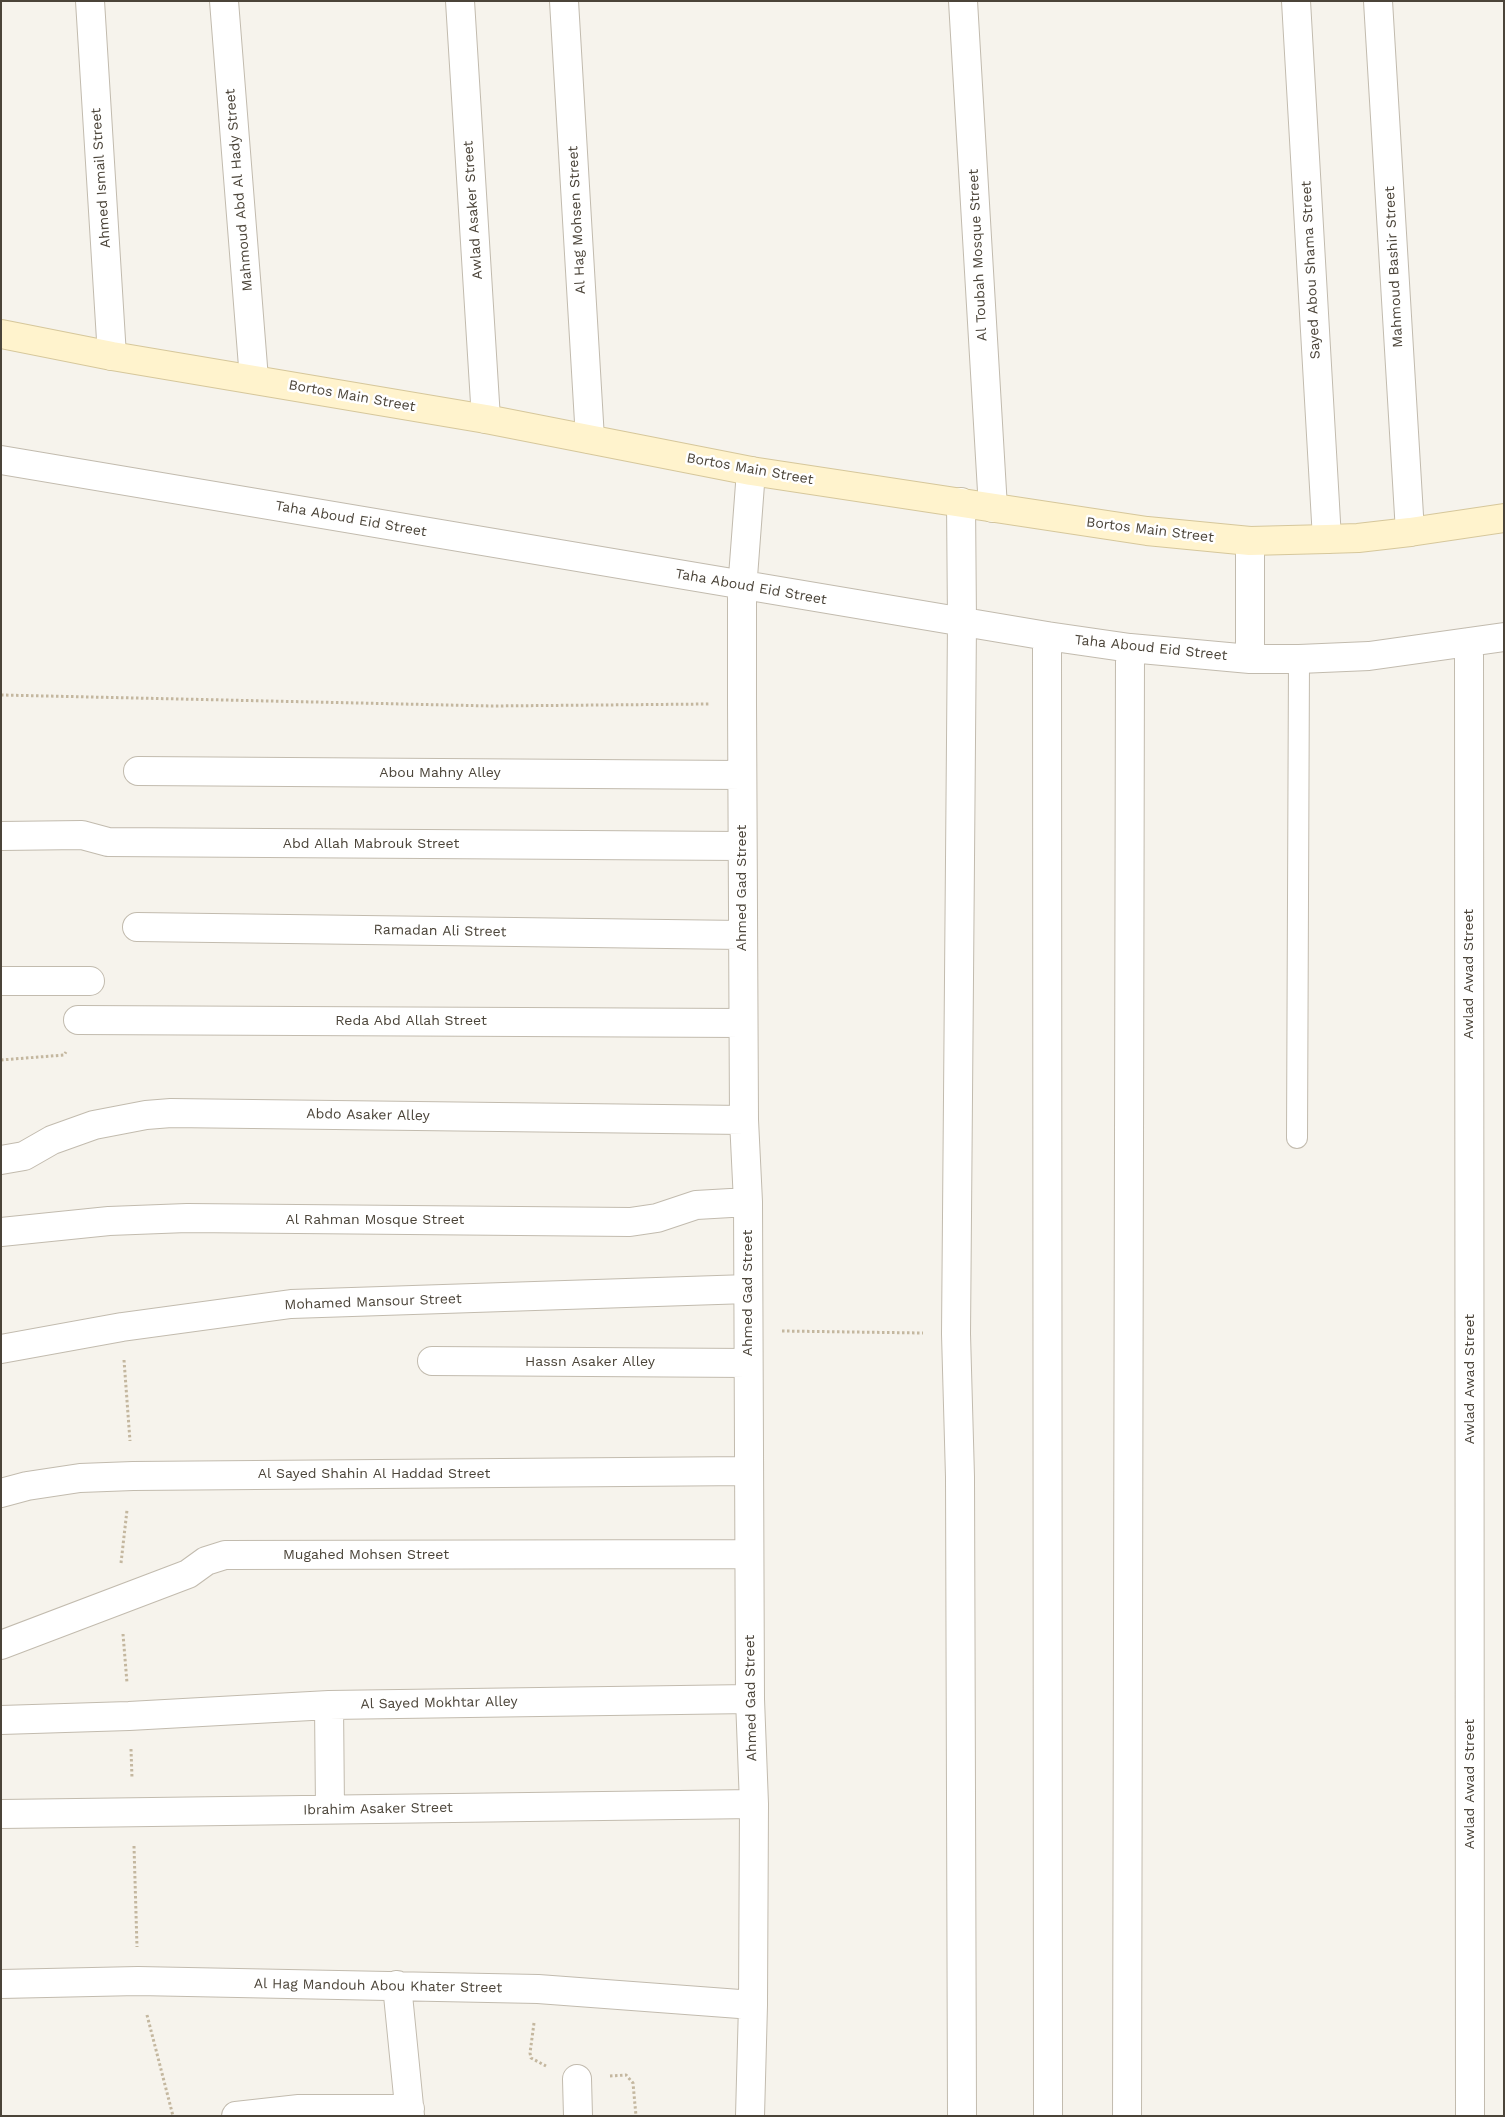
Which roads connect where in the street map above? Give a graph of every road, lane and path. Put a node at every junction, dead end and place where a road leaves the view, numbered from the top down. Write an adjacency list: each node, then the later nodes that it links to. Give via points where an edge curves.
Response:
1 (90, 1): 9 (street, Ahmed Ismail Street)
2 (224, 1): 10 (street, Mahmoud Abd Al Hady Street)
3 (460, 1): 11 (street, Awlad Asaker Street)
4 (564, 1): 12 (street, Al Hag Mohsen Street)
5 (963, 1): 16 (street, Al Toubah Mosque Street)
6 (1296, 1): 19 (street, Sayed Abou Shama Street)
7 (1378, 1): 18 (street, Mahmoud Bashir Street)
8 (1, 334): 9 (street, Bortos Main Street)
9 (112, 356): 10 (street, Bortos Main Street)
10 (254, 379): 11 (street, Bortos Main Street)
11 (486, 419): 12 (street, Bortos Main Street)
12 (590, 439): 14 (street, Bortos Main Street)
13 (1, 460): 21 (street, Taha Aboud Eid Street)
14 (752, 471): 15 (street, Bortos Main Street); 21 (street, Ahmed Gad Street)
15 (961, 502): 16 (street, Bortos Main Street); 22 (street)
16 (993, 508): 20 (street, Bortos Main Street, via 1147,532)
17 (1504, 518): 18 (street, Bortos Main Street)
18 (1410, 532): 19 (street, Bortos Main Street)
19 (1327, 539): 20 (street, Bortos Main Street)
20 (1250, 541): 27 (street)
21 (742, 585): 22 (street, Taha Aboud Eid Street); 30 (street, Ahmed Gad Street)
22 (962, 622): 23 (street, Taha Aboud Eid Street); 49 (street)
23 (1047, 636): 26 (street, Taha Aboud Eid Street); 72 (street)
24 (1504, 637): 25 (street, Taha Aboud Eid Street)
25 (1469, 642): 28 (street, Taha Aboud Eid Street, via 1369,656); 74 (street, Awlad Awad Street)
26 (1130, 648): 27 (street, Taha Aboud Eid Street); 73 (street)
27 (1250, 659): 28 (street, Taha Aboud Eid Street)
28 (1299, 659): 43 (lane)
29 (1, 695): 30 (path, via 492,706)
30 (742, 703): 32 (street, Ahmed Gad Street)
31 (138, 771): 32 (street, Abou Mahny Alley)
32 (742, 776): 34 (street, Ahmed Gad Street)
33 (1, 836): 34 (street, Abd Allah Mabrouk Street, via 82,835 108,842)
34 (742, 846): 36 (street, Ahmed Gad Street)
35 (137, 927): 36 (street, Ramadan Ali Street)
36 (742, 934): 40 (street, Ahmed Gad Street)
37 (90, 981): 38 (street)
38 (1, 982)
39 (78, 1020): 40 (street, Reda Abd Allah Street); 41 (path, via 64,1055)
40 (743, 1023): 42 (street, Ahmed Gad Street)
41 (1, 1060)
42 (744, 1120): 44 (street, Abdo Asaker Alley, via 171,1113 94,1124 58,1137 24,1156); 45 (street, Ahmed Gad Street)
43 (1297, 1138)
44 (1, 1160)
45 (748, 1202): 46 (street, Al Rahman Mosque Street, via 696,1205 656,1218 630,1222 187,1218 109,1221); 47 (street, Ahmed Gad Street)
46 (1, 1232)
47 (748, 1289): 48 (street, Ahmed Gad Street); 50 (street, Mohamed Mansour Street, via 291,1304 122,1327)
48 (748, 1330): 49 (path); 52 (street, Ahmed Gad Street)
49 (956, 1334): 71 (street, via 960,1477)
50 (1, 1349)
51 (432, 1361): 52 (street, Hassn Asaker Alley)
52 (748, 1363): 53 (street, Ahmed Gad Street)
53 (748, 1471): 54 (street, Al Sayed Shahin Al Haddad Street, via 133,1476 80,1478); 55 (street, Ahmed Gad Street)
54 (1, 1493)
55 (749, 1554): 56 (street, Mugahed Mohsen Street, via 225,1555 206,1561 188,1574); 57 (street, Ahmed Gad Street)
56 (1, 1645)
57 (750, 1698): 58 (street, Al Sayed Mokhtar Alley); 60 (street, Ahmed Gad Street)
58 (329, 1705): 59 (street, Al Sayed Mokhtar Alley); 61 (street)
59 (1, 1720)
60 (754, 1804): 61 (street, Ibrahim Asaker Street); 65 (street, Ahmed Gad Street)
61 (330, 1809): 62 (street, Ibrahim Asaker Street)
62 (1, 1814)
63 (1, 1984): 64 (street, Al Hag Mandouh Abou Khater Street, via 138,1981)
64 (397, 1985): 65 (street, Al Hag Mandouh Abou Khater Street, via 538,1989); 67 (street)
65 (754, 2005): 70 (street, Ahmed Gad Street)
66 (577, 2078): 69 (street)
67 (410, 2112): 68 (street, via 299,2109)
68 (236, 2116)
69 (578, 2116)
70 (750, 2116)
71 (962, 2116)
72 (1048, 2116)
73 (1127, 2116)
74 (1470, 2116)

